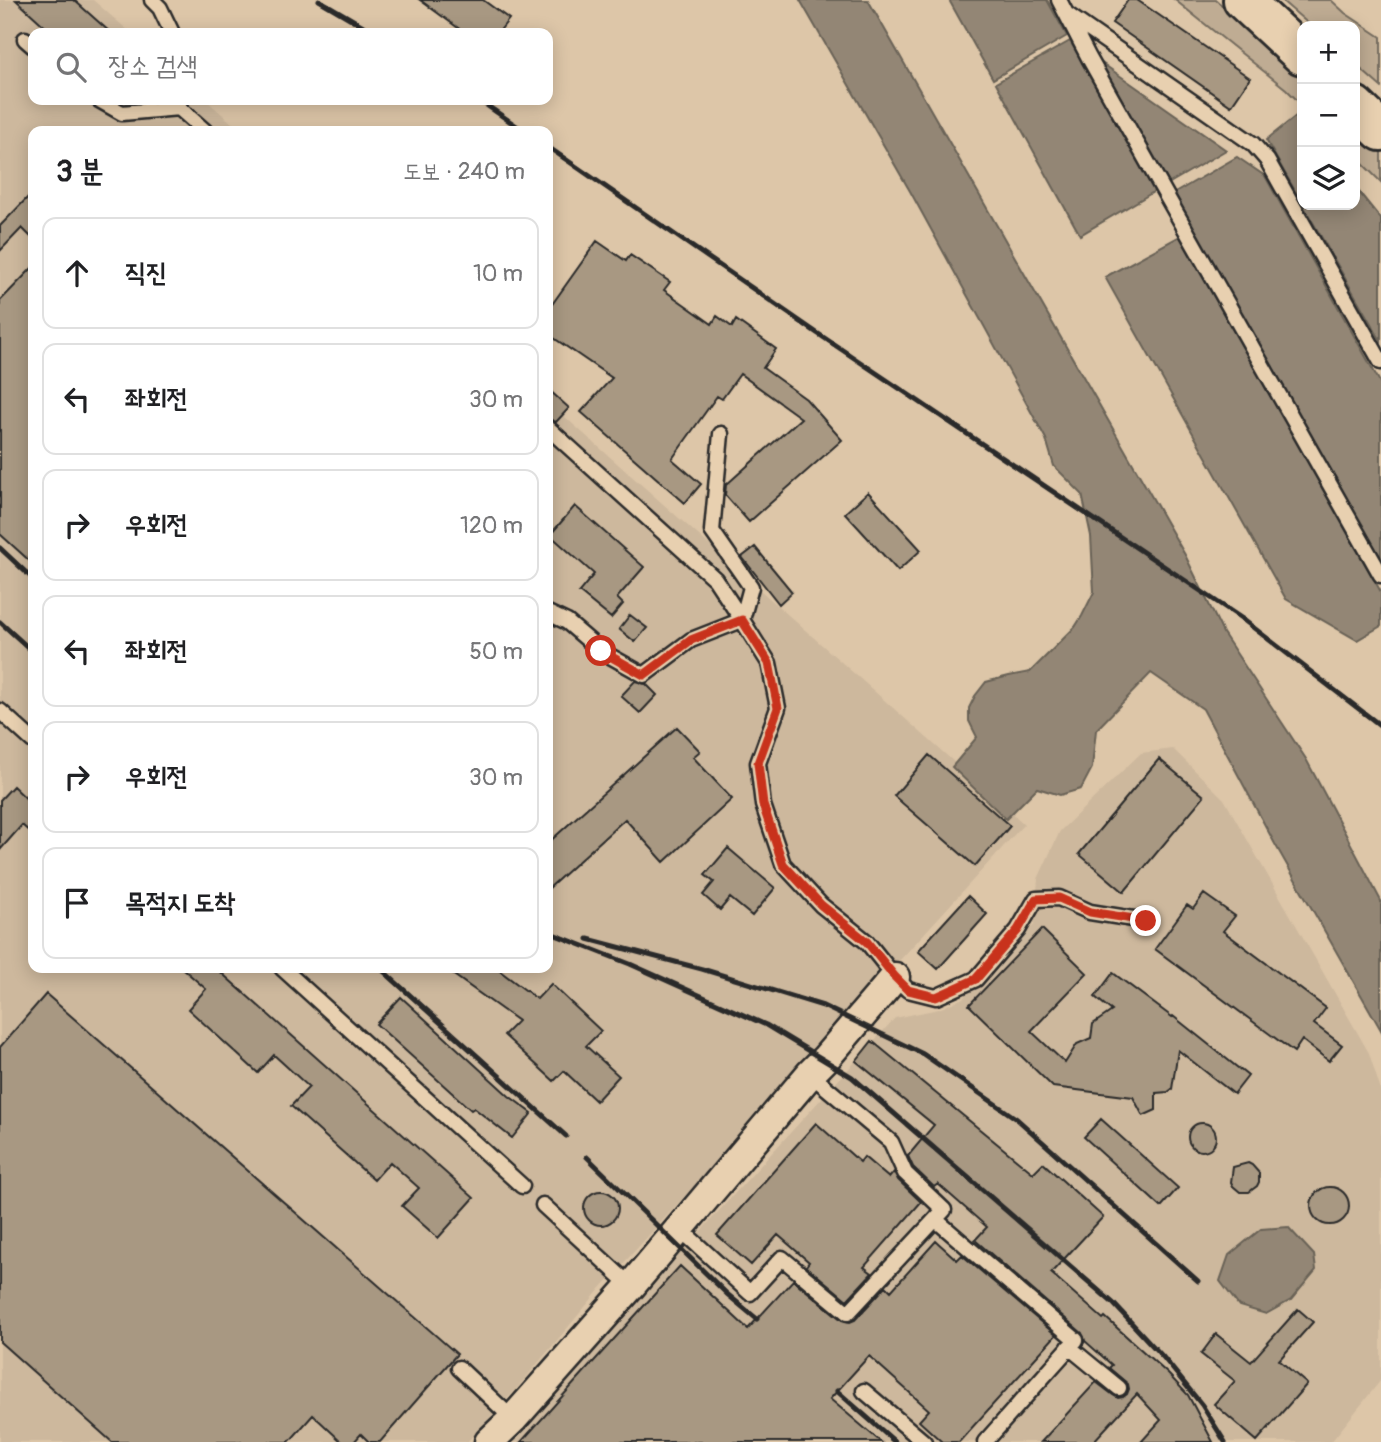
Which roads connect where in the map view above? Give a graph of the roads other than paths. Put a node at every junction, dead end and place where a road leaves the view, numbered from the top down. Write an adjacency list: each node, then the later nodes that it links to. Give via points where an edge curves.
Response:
1 (152, 0): 5 (lane)
2 (1059, 0): 4 (lane)
3 (1243, 0): 6 (main road)
4 (1066, 15): 13 (lane, via 1252,144 1266,160); 16 (lane)
5 (170, 28)
6 (1297, 50)
7 (108, 105): 8 (lane, via 122,113)
8 (173, 105)
9 (180, 105): 11 (lane)
10 (1360, 111): 12 (main road)
11 (200, 126)
12 (1381, 131)
13 (1381, 362)
14 (553, 433): 18 (lane, via 715,579)
15 (721, 434): 18 (lane, via 712,531 751,587)
16 (1381, 575)
17 (553, 616): 18 (lane, via 644,675 691,640)
18 (742, 620): 23 (lane, via 769,663 778,708 758,763 763,805 783,864 821,905 867,942)
19 (0, 711): 20 (lane)
20 (28, 736)
21 (1146, 921): 23 (lane, via 1090,912 1059,898 1036,899 1018,930 976,979 936,997 908,990)
22 (288, 973): 25 (lane)
23 (895, 977): 24 (street)
24 (810, 1074): 27 (lane, via 891,1142 905,1172 944,1210); 28 (street)
25 (522, 1185)
26 (543, 1205): 29 (lane)
27 (936, 1220): 28 (lane, via 848,1314 782,1258 750,1293); 30 (lane, via 1076,1340)
28 (679, 1228): 29 (street)
29 (631, 1286): 34 (street)
30 (1069, 1347): 32 (lane); 37 (lane)
31 (459, 1368): 34 (lane)
32 (1119, 1388)
33 (864, 1391): 36 (lane)
34 (513, 1419): 35 (street)
35 (489, 1442)
36 (924, 1442)
37 (985, 1442)

